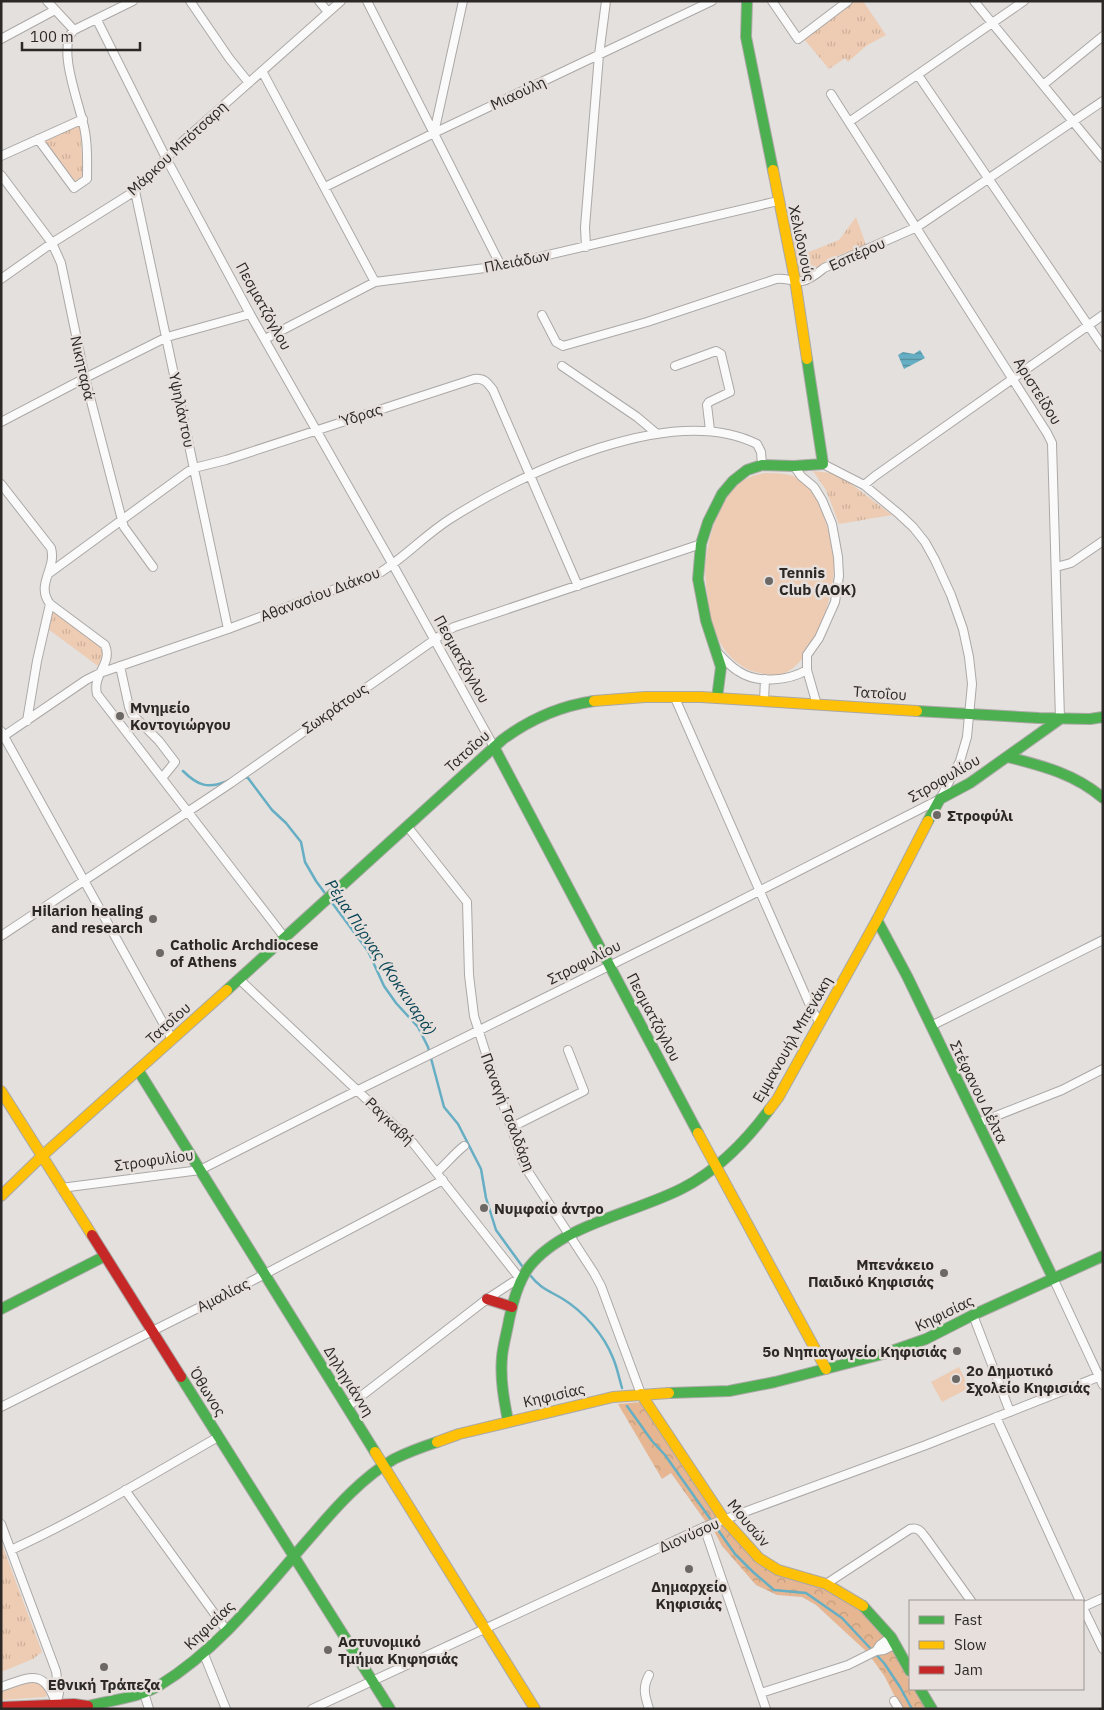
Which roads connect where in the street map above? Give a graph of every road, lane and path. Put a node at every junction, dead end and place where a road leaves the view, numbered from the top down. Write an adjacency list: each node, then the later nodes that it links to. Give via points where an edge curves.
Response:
1 (46, 1): 15 (street)
2 (190, 1): 25 (street)
3 (319, 1): 16 (street)
4 (341, 1): 16 (street, Μάρκου Μπότσαρη)
5 (367, 1): 32 (street)
6 (463, 1): 32 (street)
7 (606, 1): 22 (street)
8 (712, 1): 22 (street, Μιαούλη)
9 (747, 1): 42 (main road, Χελιδονούς, via 746,37)
10 (772, 1): 11 (street, via 798,40)
11 (848, 1)
12 (974, 1): 18 (street)
13 (1024, 1): 18 (street)
14 (130, 2): 17 (street)
15 (55, 10): 19 (street); 21 (street)
16 (328, 12): 23 (street, Μάρκου Μπότσαρη)
17 (97, 20): 19 (street); 35 (street, Πεσματζόγλου)
18 (992, 24): 24 (street); 26 (street)
19 (74, 30): 29 (street, via 69,36 68,66)
20 (1103, 36): 26 (street)
21 (1, 40)
22 (599, 54): 32 (street, Μιαούλη); 45 (street)
23 (262, 71): 25 (street, Μάρκου Μπότσαρη); 40 (street)
24 (918, 76): 30 (street); 38 (street)
25 (249, 82): 35 (street, Μάρκου Μπότσαρη)
26 (1043, 85): 31 (street)
27 (831, 94): 30 (street, Αριστείδου)
28 (1103, 101): 31 (street, Εσπέρου)
29 (83, 119): 33 (street); 33 (street, via 87,179 74,188)
30 (849, 122): 43 (street, Αριστείδου)
31 (1073, 122): 36 (street); 38 (street, Εσπέρου)
32 (434, 133): 40 (street, Μιαούλη); 46 (street)
33 (38, 139): 34 (street)
34 (1, 156)
35 (166, 158): 41 (street, Μάρκου Μπότσαρη); 50 (street, Πεσματζόγλου)
36 (1103, 158)
37 (1, 175): 39 (street, Νικηταρά)
38 (989, 180): 43 (street, Εσπέρου); 53 (street)
39 (4, 185): 44 (street, Νικηταρά)
40 (324, 188): 49 (street)
41 (135, 191): 44 (street, Μάρκου Μπότσαρη); 54 (street, Υψηλάντου)
42 (778, 202): 45 (street, Πλειάδων); 48 (main road, Χελιδονούς)
43 (917, 227): 48 (street, Εσπέρου, via 802,281); 60 (street, Αριστείδου)
44 (52, 243): 47 (street, Μάρκου Μπότσαρη); 59 (street, Νικηταρά, via 61,263)
45 (586, 247): 46 (street, Πλειάδων)
46 (501, 266): 49 (street, Πλειάδων)
47 (1, 279)
48 (795, 280): 51 (street, Εσπέρου, via 776,279 563,346 556,342); 65 (main road, Χελιδονούς)
49 (376, 282): 55 (street, Πλειάδων)
50 (250, 314): 54 (street); 55 (street, Πεσματζόγλου)
51 (542, 315)
52 (1103, 315): 53 (street)
53 (1088, 326): 56 (street); 60 (street)
54 (167, 338): 59 (street); 68 (street, Υψηλάντου)
55 (265, 340): 62 (street, Πεσματζόγλου)
56 (1103, 347)
57 (562, 366): 64 (street)
58 (675, 366): 63 (street, via 716,351 721,354 730,392 707,405)
59 (85, 378): 61 (street); 72 (street, Νικηταρά)
60 (1013, 380): 71 (street); 77 (street, Αριστείδου, via 1052,443)
61 (1, 422)
62 (316, 430): 68 (street, Ύδρας); 69 (street, Ύδρας, via 481,378 493,390); 75 (street, Πεσματζόγλου)
63 (710, 430): 64 (street, Αθανασίου Διάκου); 66 (street, Αθανασίου Διάκου, via 756,444 761,452)
64 (656, 433): 69 (street, Αθανασίου Διάκου, via 567,459)
65 (823, 464): 67 (main road); 71 (street, Εμμανουήλ Μπενάκη)
66 (762, 465): 67 (main road); 74 (main road, via 740,474 722,494 708,522)
67 (794, 466): 85 (street, via 800,476 810,482 826,508 836,538 839,568 835,602 808,655)
68 (194, 468): 72 (street, Ύδρας); 81 (street, Υψηλάντου)
69 (530, 474): 75 (street, Αθανασίου Διάκου, via 448,520); 79 (street, Ύδρας)
70 (1, 484): 78 (street, via 51,548 53,561)
71 (864, 486): 92 (street, Εμμανουήλ Μπενάκη, via 913,527 935,560 951,595 966,643 972,684)
72 (122, 520): 76 (street, Νικηταρά); 78 (street, Ύδρας)
73 (1103, 541): 77 (street, via 1071,563)
74 (702, 544): 79 (street, Σωκράτους); 83 (main road, via 698,579 706,621)
75 (393, 565): 81 (street, Αθανασίου Διάκου); 82 (street, Πεσματζόγλου)
76 (152, 567)
77 (1056, 567): 94 (street, Αριστείδου)
78 (48, 574): 80 (street, via 44,594)
79 (578, 586): 82 (street, Σωκράτους, via 454,627)
80 (50, 604): 86 (street, via 105,645 108,658); 95 (street, via 36,661)
81 (228, 629): 84 (street, Αθανασίου Διάκου)
82 (434, 639): 97 (street, Πεσματζόγλου); 102 (street, Σωκράτους)
83 (717, 652): 87 (street, via 738,672); 89 (main road, via 720,667)
84 (120, 666): 86 (street, Αθανασίου Διάκου); 99 (street, via 132,714 175,762)
85 (807, 670): 87 (street, via 787,678); 91 (street)
86 (100, 673): 95 (street, Αθανασίου Διάκου); 99 (street, via 96,683 97,694)
87 (765, 679): 90 (street)
88 (675, 698): 89 (main road, Τατοΐου); 97 (main road, Τατοΐου, via 613,700 568,706 538,716); 105 (street)
89 (717, 698): 90 (main road, Τατοΐου)
90 (764, 701): 91 (main road, Τατοΐου)
91 (817, 705): 92 (main road, Τατοΐου)
92 (970, 714): 94 (main road, Τατοΐου); 101 (street, Εμμανουήλ Μπενάκη, via 962,756)
93 (1103, 717): 94 (main road, Τατοΐου)
94 (1060, 719): 98 (main road)
95 (27, 721): 96 (street, Αθανασίου Διάκου)
96 (2, 735): 104 (street)
97 (494, 747): 103 (main road, Τατοΐου); 110 (main road, Πεσματζόγλου)
98 (1008, 757): 100 (main road, via 1067,774); 101 (main road, Στροφυλίου)
99 (162, 778): 102 (street)
100 (1103, 798)
101 (940, 799): 105 (street, Στροφυλίου); 106 (main road, Εμμανουήλ Μπενάκη)
102 (187, 811): 104 (street, Σωκράτους); 108 (street)
103 (407, 826): 108 (main road, Τατοΐου); 114 (street, Παναγή Τσαλδάρη, via 467,902 469,975)
104 (84, 880): 107 (street, Σωκράτους); 115 (street)
105 (760, 891): 110 (street, Στροφυλίου); 112 (street)
106 (877, 920): 112 (main road, Εμμανουήλ Μπενάκη); 113 (main road, Στέφανου Δέλτα)
107 (1, 936)
108 (285, 938): 111 (main road, Τατοΐου)
109 (1103, 940): 113 (street)
110 (610, 965): 114 (street, Στροφυλίου); 125 (main road, Πεσματζόγλου)
111 (239, 979): 115 (main road, Τατοΐου); 119 (street, Ραγκαβή)
112 (820, 1023): 125 (main road, Εμμανουήλ Μπενάκη, via 778,1098 732,1153)
113 (931, 1026): 121 (main road, Στέφανου Δέλτα)
114 (478, 1032): 119 (street, Στροφυλίου); 122 (street, Παναγή Τσαλδάρη)
115 (172, 1040): 118 (main road, Τατοΐου)
116 (568, 1050): 122 (street, via 584,1091)
117 (1103, 1069): 121 (street, via 1062,1090)
118 (138, 1070): 124 (main road, Τατοΐου); 126 (main road, Δηληγιάννη)
119 (358, 1090): 126 (street, Στροφυλίου); 127 (street, Ραγκαβή, via 413,1143)
120 (1, 1091): 124 (main road, Όθωνος)
121 (978, 1123): 135 (main road, Στέφανου Δέλτα)
122 (512, 1127): 131 (street, Παναγή Τσαλδάρη, via 529,1173)
123 (464, 1146): 127 (street)
124 (42, 1156): 129 (main road, Όθωνος); 130 (main road, Τατοΐου)
125 (716, 1166): 131 (main road, Εμμανουήλ Μπενάκη, via 678,1190); 142 (main road, Πεσματζόγλου)
126 (200, 1170): 129 (street, Στροφυλίου); 134 (main road, Δηληγιάννη)
127 (437, 1172): 128 (street, Ραγκαβή)
128 (443, 1180): 134 (street, Αμαλίας); 136 (street, Ραγκαβή)
129 (62, 1188): 132 (main road, Όθωνος)
130 (1, 1196)
131 (569, 1235): 136 (main road, Εμμανουήλ Μπενάκη, via 546,1250); 145 (street, Παναγή Τσαλδάρη, via 604,1293)
132 (105, 1256): 139 (main road); 141 (main road, Όθωνος)
133 (1103, 1256): 135 (main road, Κηφισίας)
134 (265, 1274): 141 (street, Αμαλίας); 147 (main road, Δηληγιάννη)
135 (1053, 1278): 140 (main road, Κηφισίας); 143 (street)
136 (521, 1280): 137 (street); 138 (main road, Εμμανουήλ Μπενάκη)
137 (487, 1299): 138 (main road); 147 (street)
138 (512, 1307): 150 (main road, Εμμανουήλ Μπενάκη, via 502,1358 502,1388)
139 (1, 1310)
140 (972, 1315): 142 (main road, Κηφισίας, via 902,1349); 148 (street)
141 (152, 1331): 146 (street, Αμαλίας); 151 (main road, Όθωνος)
142 (826, 1369): 145 (main road, Κηφισίας, via 729,1392)
143 (1101, 1375): 144 (street); 148 (street, Διονύσου)
144 (1103, 1385)
145 (637, 1394): 150 (main road, Κηφισίας); 154 (main road, Μουσών)
146 (1, 1407)
147 (347, 1407): 152 (main road, Δηληγιάννη)
148 (1010, 1412): 149 (street, Διονύσου)
149 (996, 1418): 154 (street, Διονύσου); 162 (street)
150 (508, 1421): 152 (main road, Κηφισίας, via 438,1441)
151 (218, 1437): 153 (street); 158 (main road, Όθωνος)
152 (384, 1466): 158 (main road, Κηφισίας, via 342,1501); 165 (main road, Δηληγιάννη)
153 (125, 1490): 157 (street); 166 (street)
154 (723, 1519): 156 (street, Διονύσου); 159 (main road, Μουσών, via 768,1565)
155 (1, 1524): 157 (street)
156 (706, 1526): 165 (street, Διονύσου); 176 (street)
157 (11, 1550): 179 (street, via 56,1671 59,1693)
158 (293, 1556): 166 (main road, Κηφισίας); 172 (main road, Όθωνος)
159 (826, 1584): 161 (street, via 915,1528 926,1538); 167 (main road, Μουσών, via 862,1605)
160 (1103, 1598): 163 (street)
161 (970, 1600)
162 (1080, 1600)
163 (1084, 1608)
164 (1084, 1610): 168 (street)
165 (485, 1629): 172 (street, Διονύσου); 185 (main road, Δηληγιάννη)
166 (227, 1631): 169 (main road, Κηφισίας)
167 (893, 1641): 170 (main road, Μουσών); 176 (street, via 880,1645 861,1659)
168 (1103, 1649)
169 (203, 1652): 175 (main road, Κηφισίας); 182 (street)
170 (909, 1668)
171 (649, 1675): 186 (street, via 644,1690)
172 (372, 1681): 183 (street, Διονύσου); 184 (main road, Όθωνος)
173 (1, 1687): 179 (street, via 29,1678 43,1680 49,1686)
174 (921, 1690): 189 (main road)
175 (144, 1693): 180 (main road, Κηφισίας); 181 (street)
176 (761, 1693): 187 (street)
177 (894, 1701): 188 (street)
178 (1, 1707): 179 (main road, Κηφισίας)
179 (56, 1707): 180 (main road, Κηφισίας, via 74,1704)
180 (85, 1707)
181 (149, 1709)
182 (226, 1709)
183 (312, 1709)
184 (390, 1709)
185 (535, 1709)
186 (649, 1709)
187 (766, 1709)
188 (898, 1709)
189 (932, 1709)

